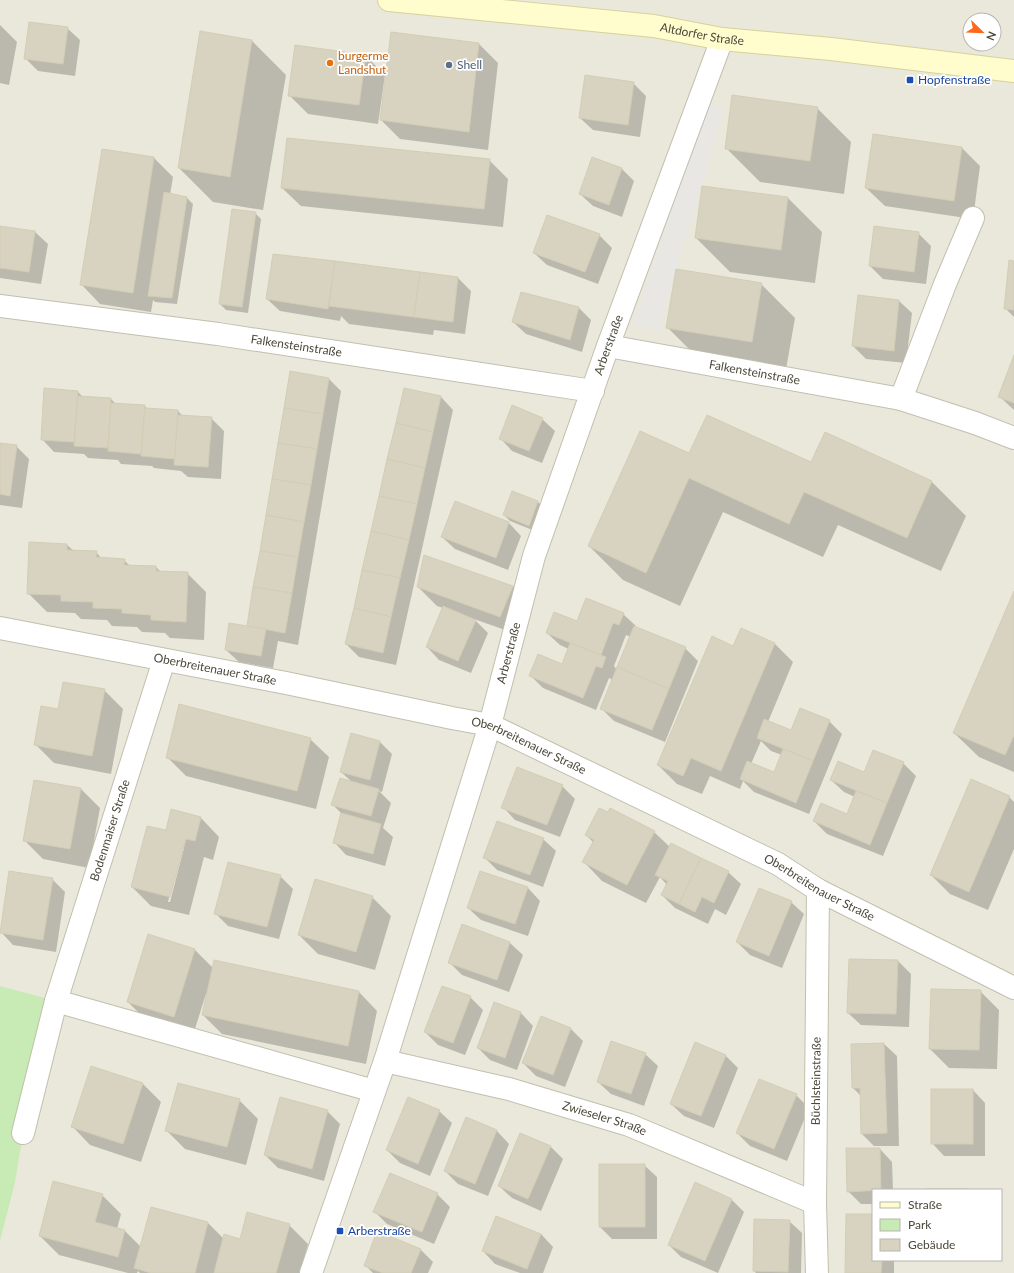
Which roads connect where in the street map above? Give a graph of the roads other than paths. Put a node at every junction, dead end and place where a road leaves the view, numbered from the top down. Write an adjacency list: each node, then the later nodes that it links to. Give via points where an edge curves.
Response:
1 (389, 0): 2 (main road, Altdorfer Straße, via 654,26)
2 (722, 39): 3 (main road, Altdorfer Straße); 6 (street, Arberstraße)
3 (1014, 71)
4 (973, 218): 8 (street)
5 (0, 306): 7 (street, Falkensteinstraße, via 218,334)
6 (608, 346): 7 (street, Arberstraße); 8 (street, Falkensteinstraße)
7 (593, 391): 12 (street, Arberstraße, via 534,556)
8 (901, 399): 9 (street, Falkensteinstraße)
9 (1014, 438)
10 (0, 628): 11 (street, Oberbreitenauer Straße)
11 (164, 660): 12 (street, Oberbreitenauer Straße); 15 (street, Bodenmaiser Straße)
12 (490, 724): 13 (street, Oberbreitenauer Straße, via 778,864); 16 (street, Arberstraße)
13 (818, 890): 14 (street, Oberbreitenauer Straße); 19 (street, Büchlsteinstraße)
14 (1014, 988)
15 (56, 1001): 17 (street); 18 (street, Bodenmaiser Straße)
16 (385, 1061): 17 (street, Arberstraße); 19 (street, Zwieseler Straße, via 509,1089 629,1125)
17 (374, 1091): 20 (street, Arberstraße)
18 (23, 1133)
19 (815, 1203): 21 (street, Büchlsteinstraße)
20 (311, 1273)
21 (816, 1273)

